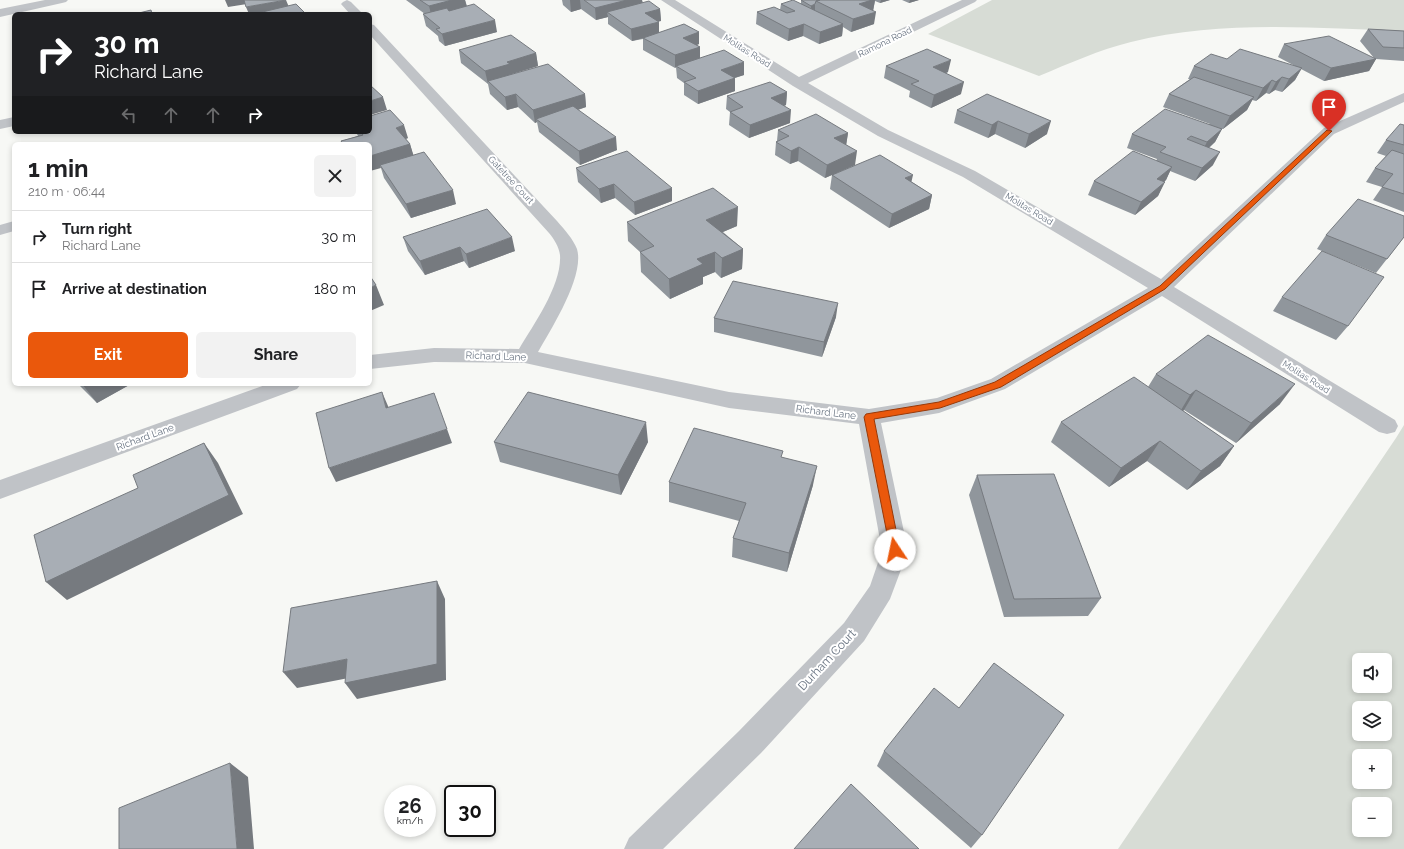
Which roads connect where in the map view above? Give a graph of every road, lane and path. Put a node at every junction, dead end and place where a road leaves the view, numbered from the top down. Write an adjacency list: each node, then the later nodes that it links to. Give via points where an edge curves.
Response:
1 (62, 0): 6 (street)
2 (667, 0): 8 (street, Molitas Road)
3 (971, 0): 8 (street, Ramona Road)
4 (348, 4): 5 (street)
5 (355, 12)
6 (0, 13)
7 (372, 30): 15 (street, Gatetree Court, via 544,216 566,244 569,266 564,280 554,305)
8 (798, 83): 14 (street, Molitas Road, via 883,133 969,174)
9 (1404, 97): 14 (street, Richard Lane, via 1329,131)
10 (12, 122): 11 (street)
11 (0, 125)
12 (12, 227): 13 (street)
13 (0, 230)
14 (1162, 288): 18 (street, Richard Lane, via 998,384 940,405); 19 (street, Molitas Road)
15 (525, 356): 16 (street, Richard Lane, via 434,355); 18 (street, Richard Lane, via 729,400)
16 (372, 362)
17 (285, 386): 20 (street, Richard Lane)
18 (869, 417): 21 (street, Durham Court, via 895,550 882,591 854,632 750,742)
19 (1387, 426)
20 (0, 490)
21 (640, 849)

